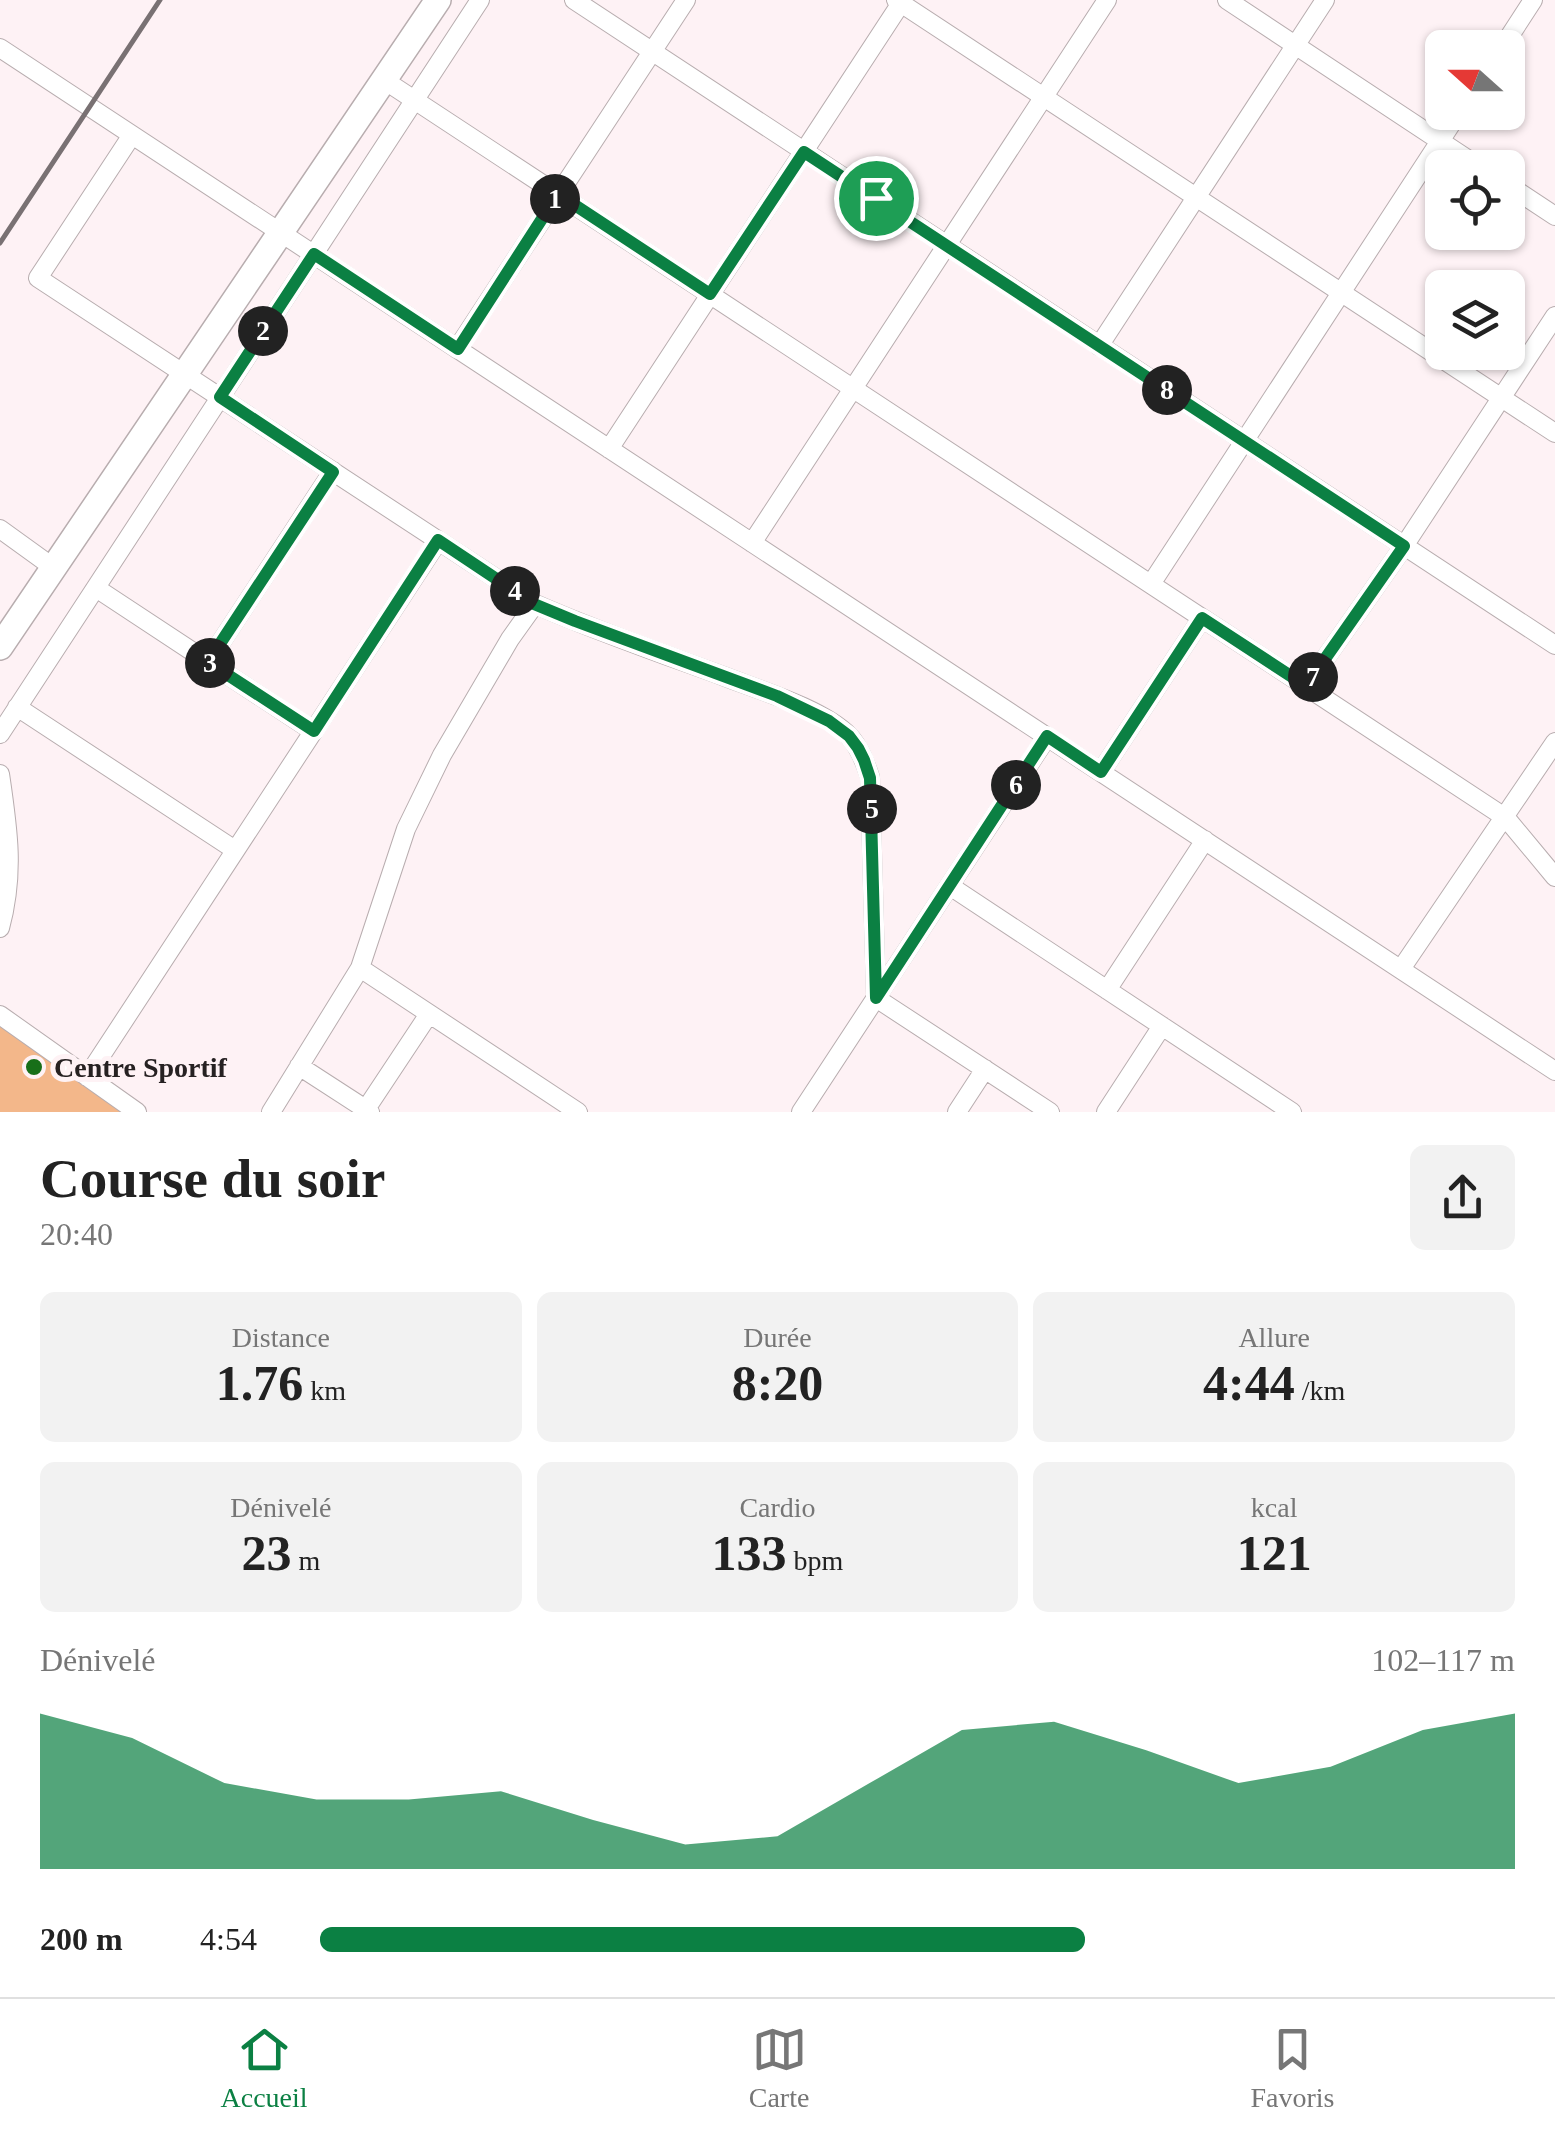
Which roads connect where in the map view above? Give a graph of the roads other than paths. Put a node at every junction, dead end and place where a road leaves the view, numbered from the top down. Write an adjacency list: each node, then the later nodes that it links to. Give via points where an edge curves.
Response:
1 (438, 0): 14 (main road)
2 (480, 0): 16 (street)
3 (574, 0): 13 (street)
4 (686, 0): 13 (street)
5 (1108, 0): 15 (street)
6 (1227, 0): 11 (street)
7 (1325, 0): 11 (street)
8 (1533, 0): 10 (street)
9 (900, 1): 15 (street); 21 (street)
10 (1514, 30)
11 (1296, 45): 19 (street); 24 (street)
12 (0, 48): 18 (street)
13 (652, 52): 21 (street); 22 (street)
14 (384, 80): 16 (street); 26 (main road)
15 (1044, 97): 24 (street); 27 (street)
16 (414, 100): 22 (street); 28 (street)
17 (1448, 130): 19 (street)
18 (132, 135): 26 (street); 34 (street, via 38,278)
19 (1441, 141): 20 (street); 29 (street)
20 (1455, 150)
21 (804, 152): 27 (street); 30 (street)
22 (558, 194): 30 (street); 33 (street)
23 (1525, 196): 25 (street)
24 (1196, 197): 29 (street); 32 (street)
25 (1555, 216)
26 (281, 233): 28 (street); 34 (main road)
27 (947, 246): 32 (street); 35 (street)
28 (314, 254): 33 (street); 36 (street)
29 (1341, 293): 37 (street); 39 (street)
30 (710, 294): 35 (street); 40 (street)
31 (1555, 316): 37 (street)
32 (1099, 346): 39 (street)
33 (458, 349): 40 (street)
34 (185, 374): 36 (street); 46 (main road)
35 (853, 388): 44 (street); 47 (street)
36 (220, 397): 41 (street); 48 (street)
37 (1502, 398): 38 (street); 45 (street)
38 (1555, 434)
39 (1244, 441): 45 (street); 47 (street)
40 (609, 449): 44 (street)
41 (333, 472): 43 (street); 53 (street)
42 (0, 529): 46 (street)
43 (438, 540): 49 (street); 56 (street)
44 (752, 543): 58 (street)
45 (1404, 546): 51 (street); 54 (street)
46 (54, 568): 52 (main road)
47 (1151, 584): 50 (street)
48 (96, 588): 53 (street); 55 (street)
49 (534, 604): 68 (street, via 442,754 406,829); 71 (street, via 777,696 849,736 864,760 871,792)
50 (1202, 618): 54 (street); 60 (street)
51 (1555, 646)
52 (0, 648)
53 (208, 662): 56 (street)
54 (1306, 686): 62 (street)
55 (17, 707): 57 (street); 64 (street)
56 (314, 731): 64 (street)
57 (0, 734)
58 (1047, 736): 60 (street); 66 (street)
59 (1555, 742): 62 (street)
60 (1101, 772): 63 (street)
61 (0, 774): 67 (street, via 10,841)
62 (1506, 818): 65 (street); 69 (street)
63 (1204, 840): 69 (street); 70 (street)
64 (235, 850): 78 (street)
65 (1555, 877)
66 (950, 886): 70 (street); 71 (street)
67 (0, 928)
68 (360, 968): 72 (street); 75 (street)
69 (1401, 969): 77 (street)
70 (1107, 990): 74 (street)
71 (876, 998): 76 (street); 80 (street)
72 (428, 1014): 81 (street); 84 (street)
73 (0, 1015): 78 (street)
74 (1162, 1026): 79 (street); 87 (street)
75 (300, 1066): 81 (street); 83 (street)
76 (985, 1070): 85 (street); 86 (street)
77 (1555, 1071)
78 (87, 1077): 82 (street)
79 (1271, 1106): 88 (street)
80 (807, 1110)
81 (368, 1111)
82 (137, 1112)
83 (271, 1112)
84 (578, 1112)
85 (957, 1112)
86 (1050, 1112)
87 (1106, 1112)
88 (1292, 1112)

